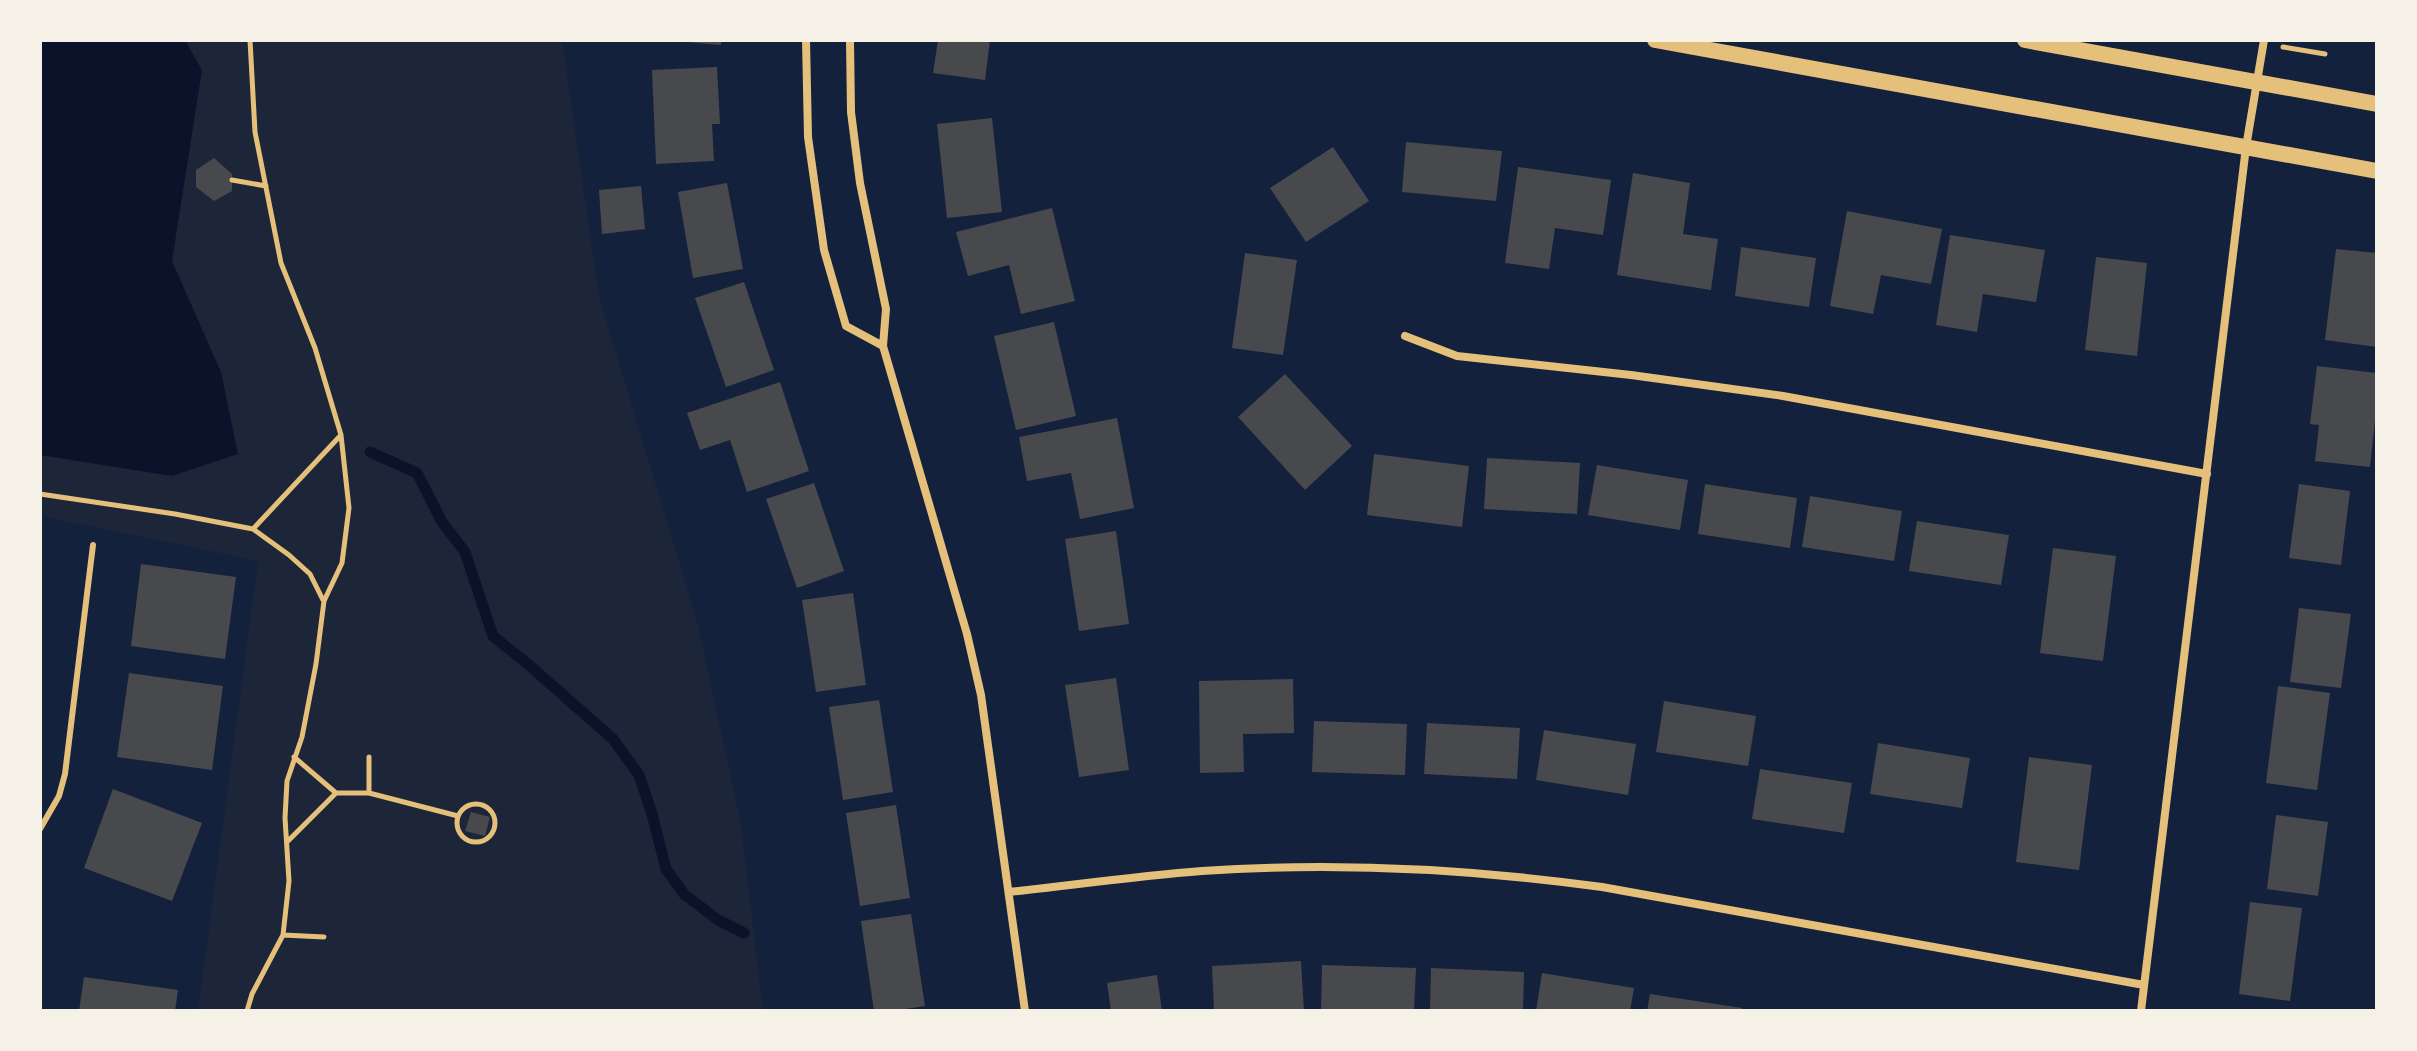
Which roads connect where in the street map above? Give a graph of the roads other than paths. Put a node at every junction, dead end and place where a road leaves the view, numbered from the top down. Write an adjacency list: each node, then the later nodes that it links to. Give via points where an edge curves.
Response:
1 (806, 40): 11 (street, via 808,137 824,250 846,326)
2 (850, 40): 11 (street, via 851,112 860,183 886,309)
3 (1655, 40): 8 (main road)
4 (2025, 40): 6 (main road)
5 (2264, 40): 6 (street)
6 (2257, 81): 7 (main road); 8 (street)
7 (2377, 104)
8 (2246, 147): 9 (main road); 12 (street)
9 (2377, 171)
10 (1405, 336): 12 (street, via 1457,356 1783,396)
11 (883, 346): 15 (street, via 971,649)
12 (2207, 474): 16 (street)
13 (93, 545): 14 (lane, via 65,774)
14 (40, 829)
15 (1009, 892): 16 (street, via 1232,870 1369,869 1537,878); 17 (street)
16 (2144, 985): 18 (street)
17 (1025, 1011)
18 (2141, 1011)

